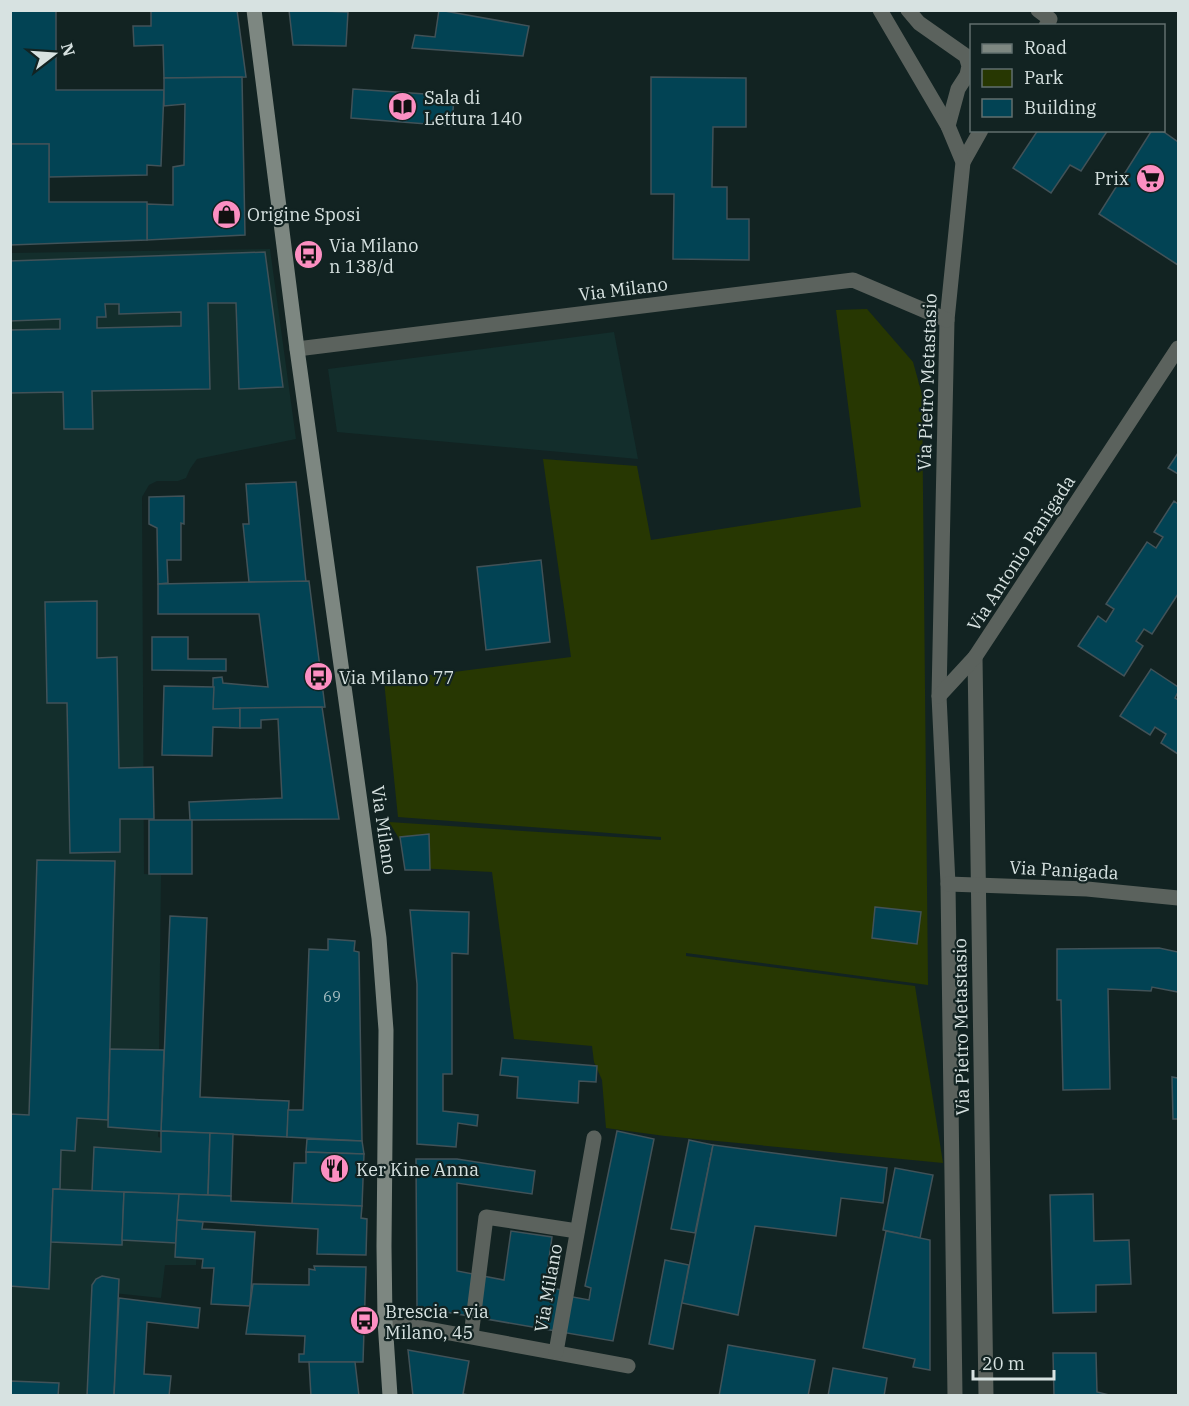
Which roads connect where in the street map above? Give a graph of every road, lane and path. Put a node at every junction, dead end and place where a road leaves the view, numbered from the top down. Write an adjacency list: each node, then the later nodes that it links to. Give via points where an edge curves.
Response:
1 (254, 10): 11 (main road, Via Milano)
2 (880, 10): 6 (street)
3 (908, 10): 6 (street, via 919,23 966,56 967,75 958,89)
4 (1038, 10): 5 (street, via 1050,19)
5 (1047, 24)
6 (948, 126): 8 (street)
7 (980, 132): 8 (street)
8 (963, 162): 9 (street, Via Pietro Metastasio)
9 (947, 320): 11 (street, Via Milano, via 853,280); 12 (street, Via Pietro Metastasio)
10 (1179, 348): 13 (street, Via Antonio Panigada)
11 (297, 349): 20 (main road, Via Milano, via 380,938 386,1030)
12 (941, 604): 14 (street, Via Antonio Panigada)
13 (975, 657): 14 (street, Via Antonio Panigada); 16 (street, Via Pietro Metastasio)
14 (939, 696): 15 (street, Via Pietro Metastasio)
15 (948, 884): 16 (street, Via Panigada); 25 (street, Via Pietro Metastasio)
16 (978, 885): 17 (street, Via Panigada, via 1087,889); 26 (street, Via Pietro Metastasio)
17 (1179, 898)
18 (594, 1138): 19 (street, Via Milano)
19 (577, 1231): 21 (street, Via Milano, via 486,1217); 22 (street, Via Milano)
20 (385, 1321): 21 (street, Via Milano); 24 (main road, Via Milano)
21 (471, 1336): 22 (street, Via Milano)
22 (556, 1352): 23 (street, Via Milano)
23 (628, 1366)
24 (390, 1395)
25 (955, 1395)
26 (986, 1395)

